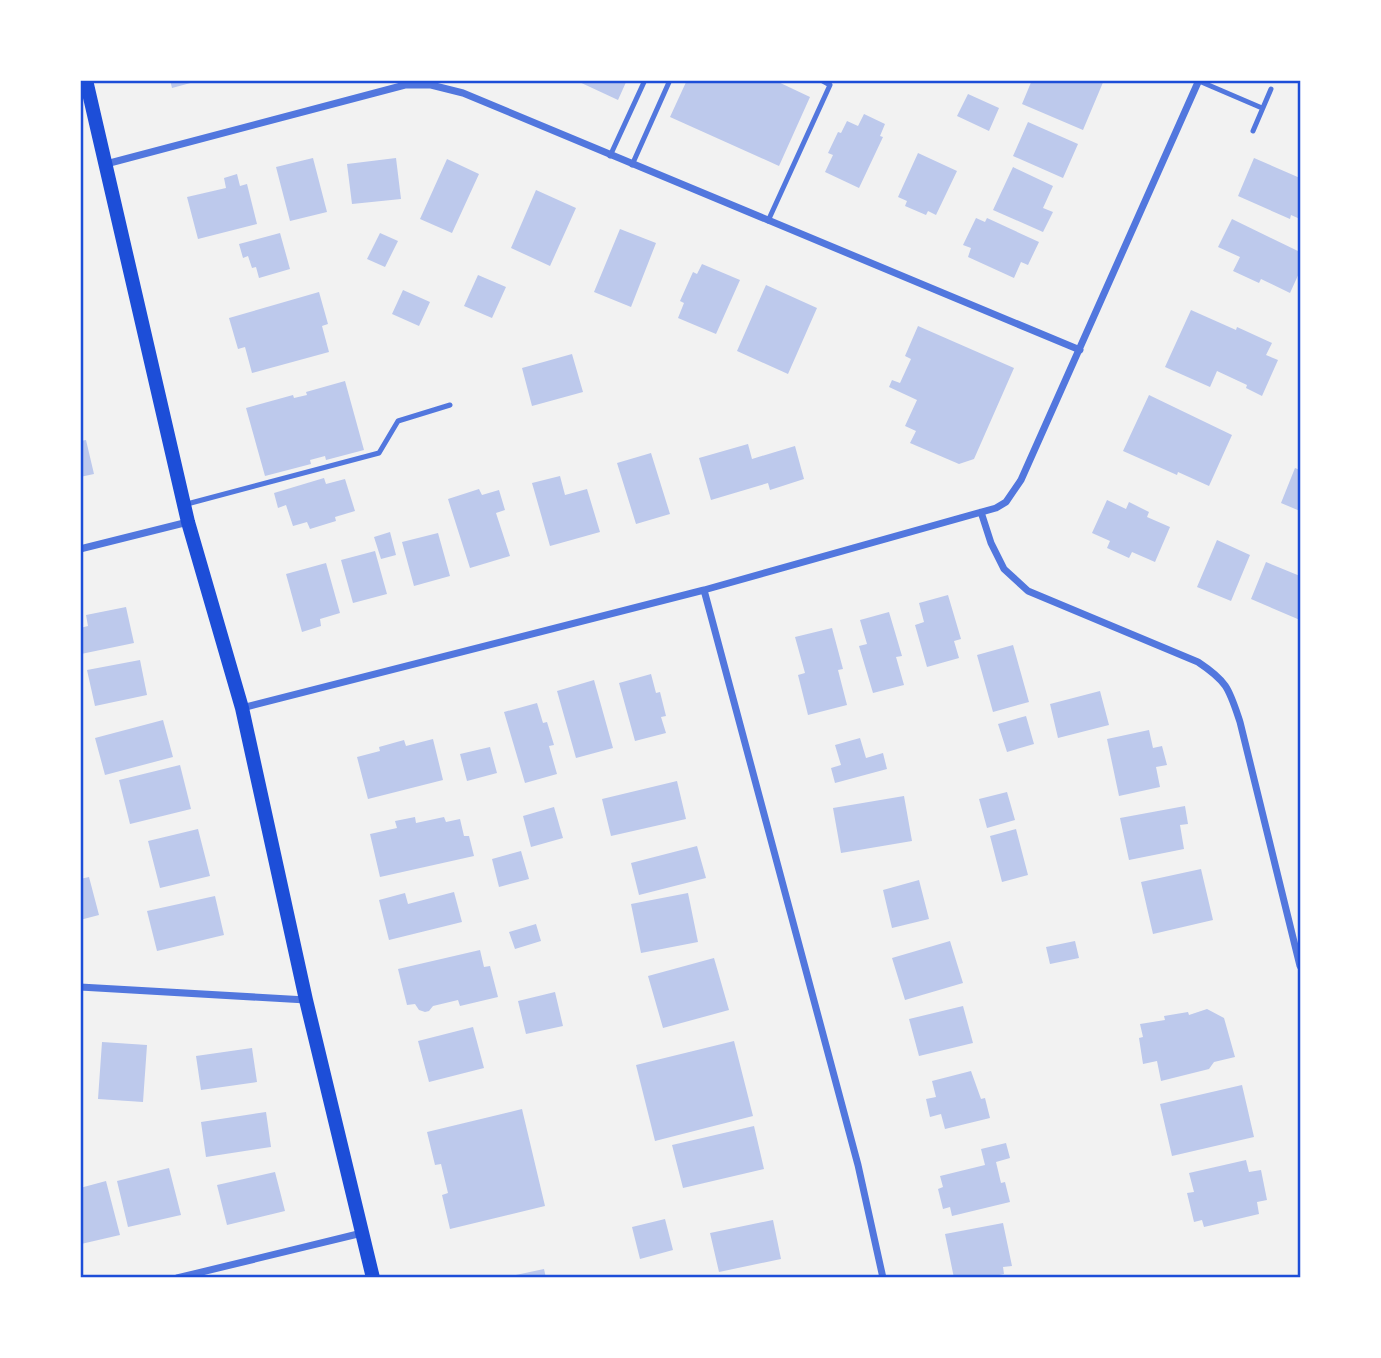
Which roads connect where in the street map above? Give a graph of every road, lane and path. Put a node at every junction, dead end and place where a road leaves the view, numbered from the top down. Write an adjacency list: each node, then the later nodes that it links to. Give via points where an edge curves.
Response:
1 (86, 80): 10 (main road)
2 (645, 80): 9 (lane)
3 (670, 80): 11 (lane)
4 (821, 80): 12 (lane, via 830,85)
5 (1199, 80): 7 (lane); 13 (street)
6 (1271, 89): 7 (lane)
7 (1262, 108): 8 (lane)
8 (1252, 131)
9 (610, 156): 10 (street, via 463,93 431,85 405,85); 11 (street)
10 (106, 164): 15 (main road)
11 (632, 164): 12 (street)
12 (768, 221): 13 (street)
13 (1080, 350): 16 (street, via 1015,491 1006,502)
14 (450, 405): 15 (lane, via 398,421 379,453)
15 (184, 505): 17 (main road)
16 (981, 512): 19 (street); 21 (street, via 1004,569 1028,591 1198,662 1220,677 1240,722)
17 (188, 522): 18 (street); 20 (main road)
18 (80, 550)
19 (704, 590): 20 (street); 27 (street, via 858,1165)
20 (242, 708): 23 (main road)
21 (1300, 967)
22 (80, 987): 23 (street)
23 (306, 1000): 24 (main road)
24 (362, 1233): 25 (street); 26 (main road)
25 (177, 1278)
26 (373, 1278)
27 (883, 1278)

